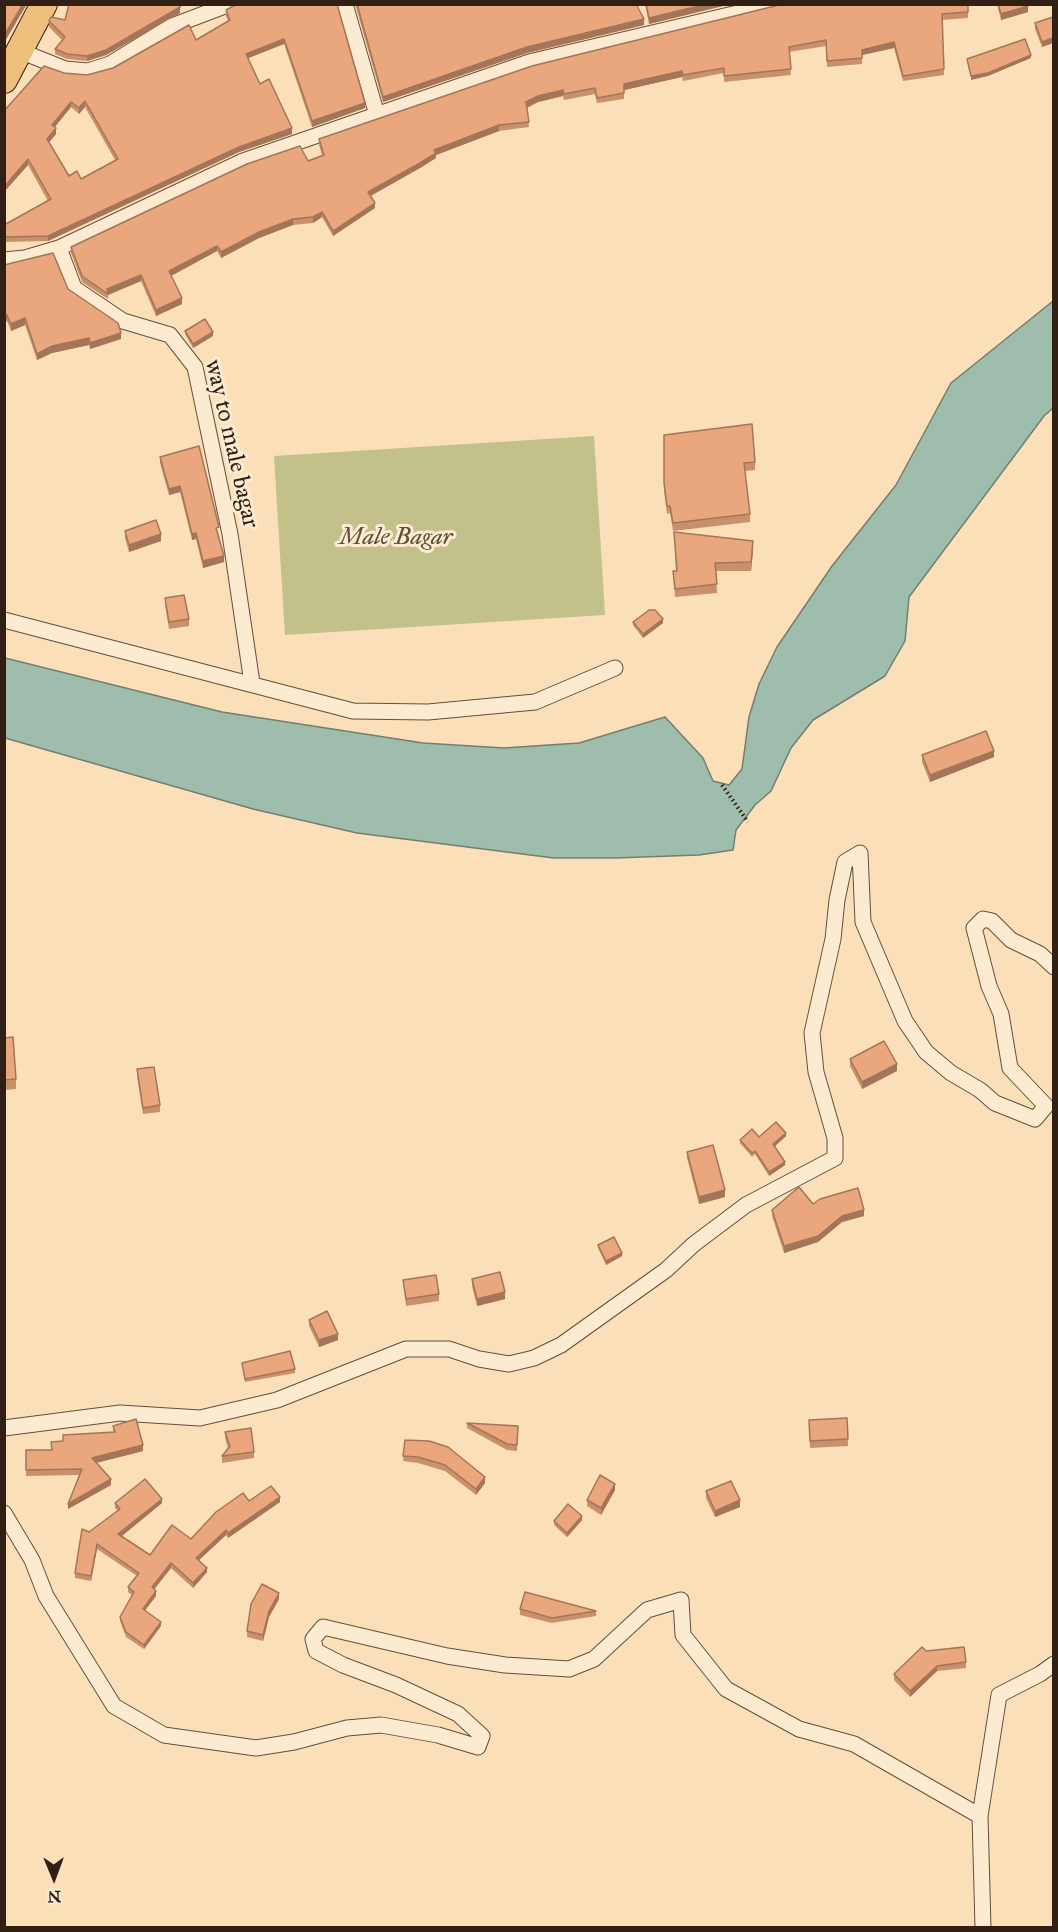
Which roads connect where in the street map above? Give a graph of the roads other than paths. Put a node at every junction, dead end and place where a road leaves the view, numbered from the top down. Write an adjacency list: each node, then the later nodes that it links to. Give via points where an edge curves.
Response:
1 (44, 4): 5 (highway)
2 (230, 4): 5 (street, via 172,26 110,64 88,71 65,69)
3 (345, 4): 7 (street)
4 (776, 4): 7 (street, via 529,62)
5 (20, 51): 6 (highway)
6 (4, 80)
7 (377, 115): 8 (street, via 243,162)
8 (58, 248): 9 (street); 12 (street, way to male bagar, via 74,288 123,321 170,335 195,368 230,534)
9 (4, 260)
10 (4, 620): 12 (street)
11 (615, 668): 12 (street, via 535,702 428,712 353,711)
12 (252, 683)
13 (1053, 968): 14 (street, via 1040,954 1011,940 992,921 983,919 974,928 989,986 1001,1014 1011,1068 1047,1106 1035,1119 995,1103 951,1073 926,1052 905,1021 863,921 860,853 845,862 812,1033 816,1072 835,1138 834,1158 746,1205 666,1270 561,1345 509,1364 449,1349 406,1349 277,1400 200,1418 120,1413)
14 (4, 1428)
15 (4, 1513): 17 (street, via 32,1560 46,1596 114,1706 164,1735 256,1748 347,1728 381,1725 478,1747 482,1736 458,1714 316,1652 313,1639 323,1627 447,1656 569,1669 594,1659 647,1610 681,1600 683,1635 726,1689 799,1729 854,1744)
16 (1053, 1664): 17 (street, via 999,1695)
17 (980, 1816): 18 (street)
18 (983, 1928)

